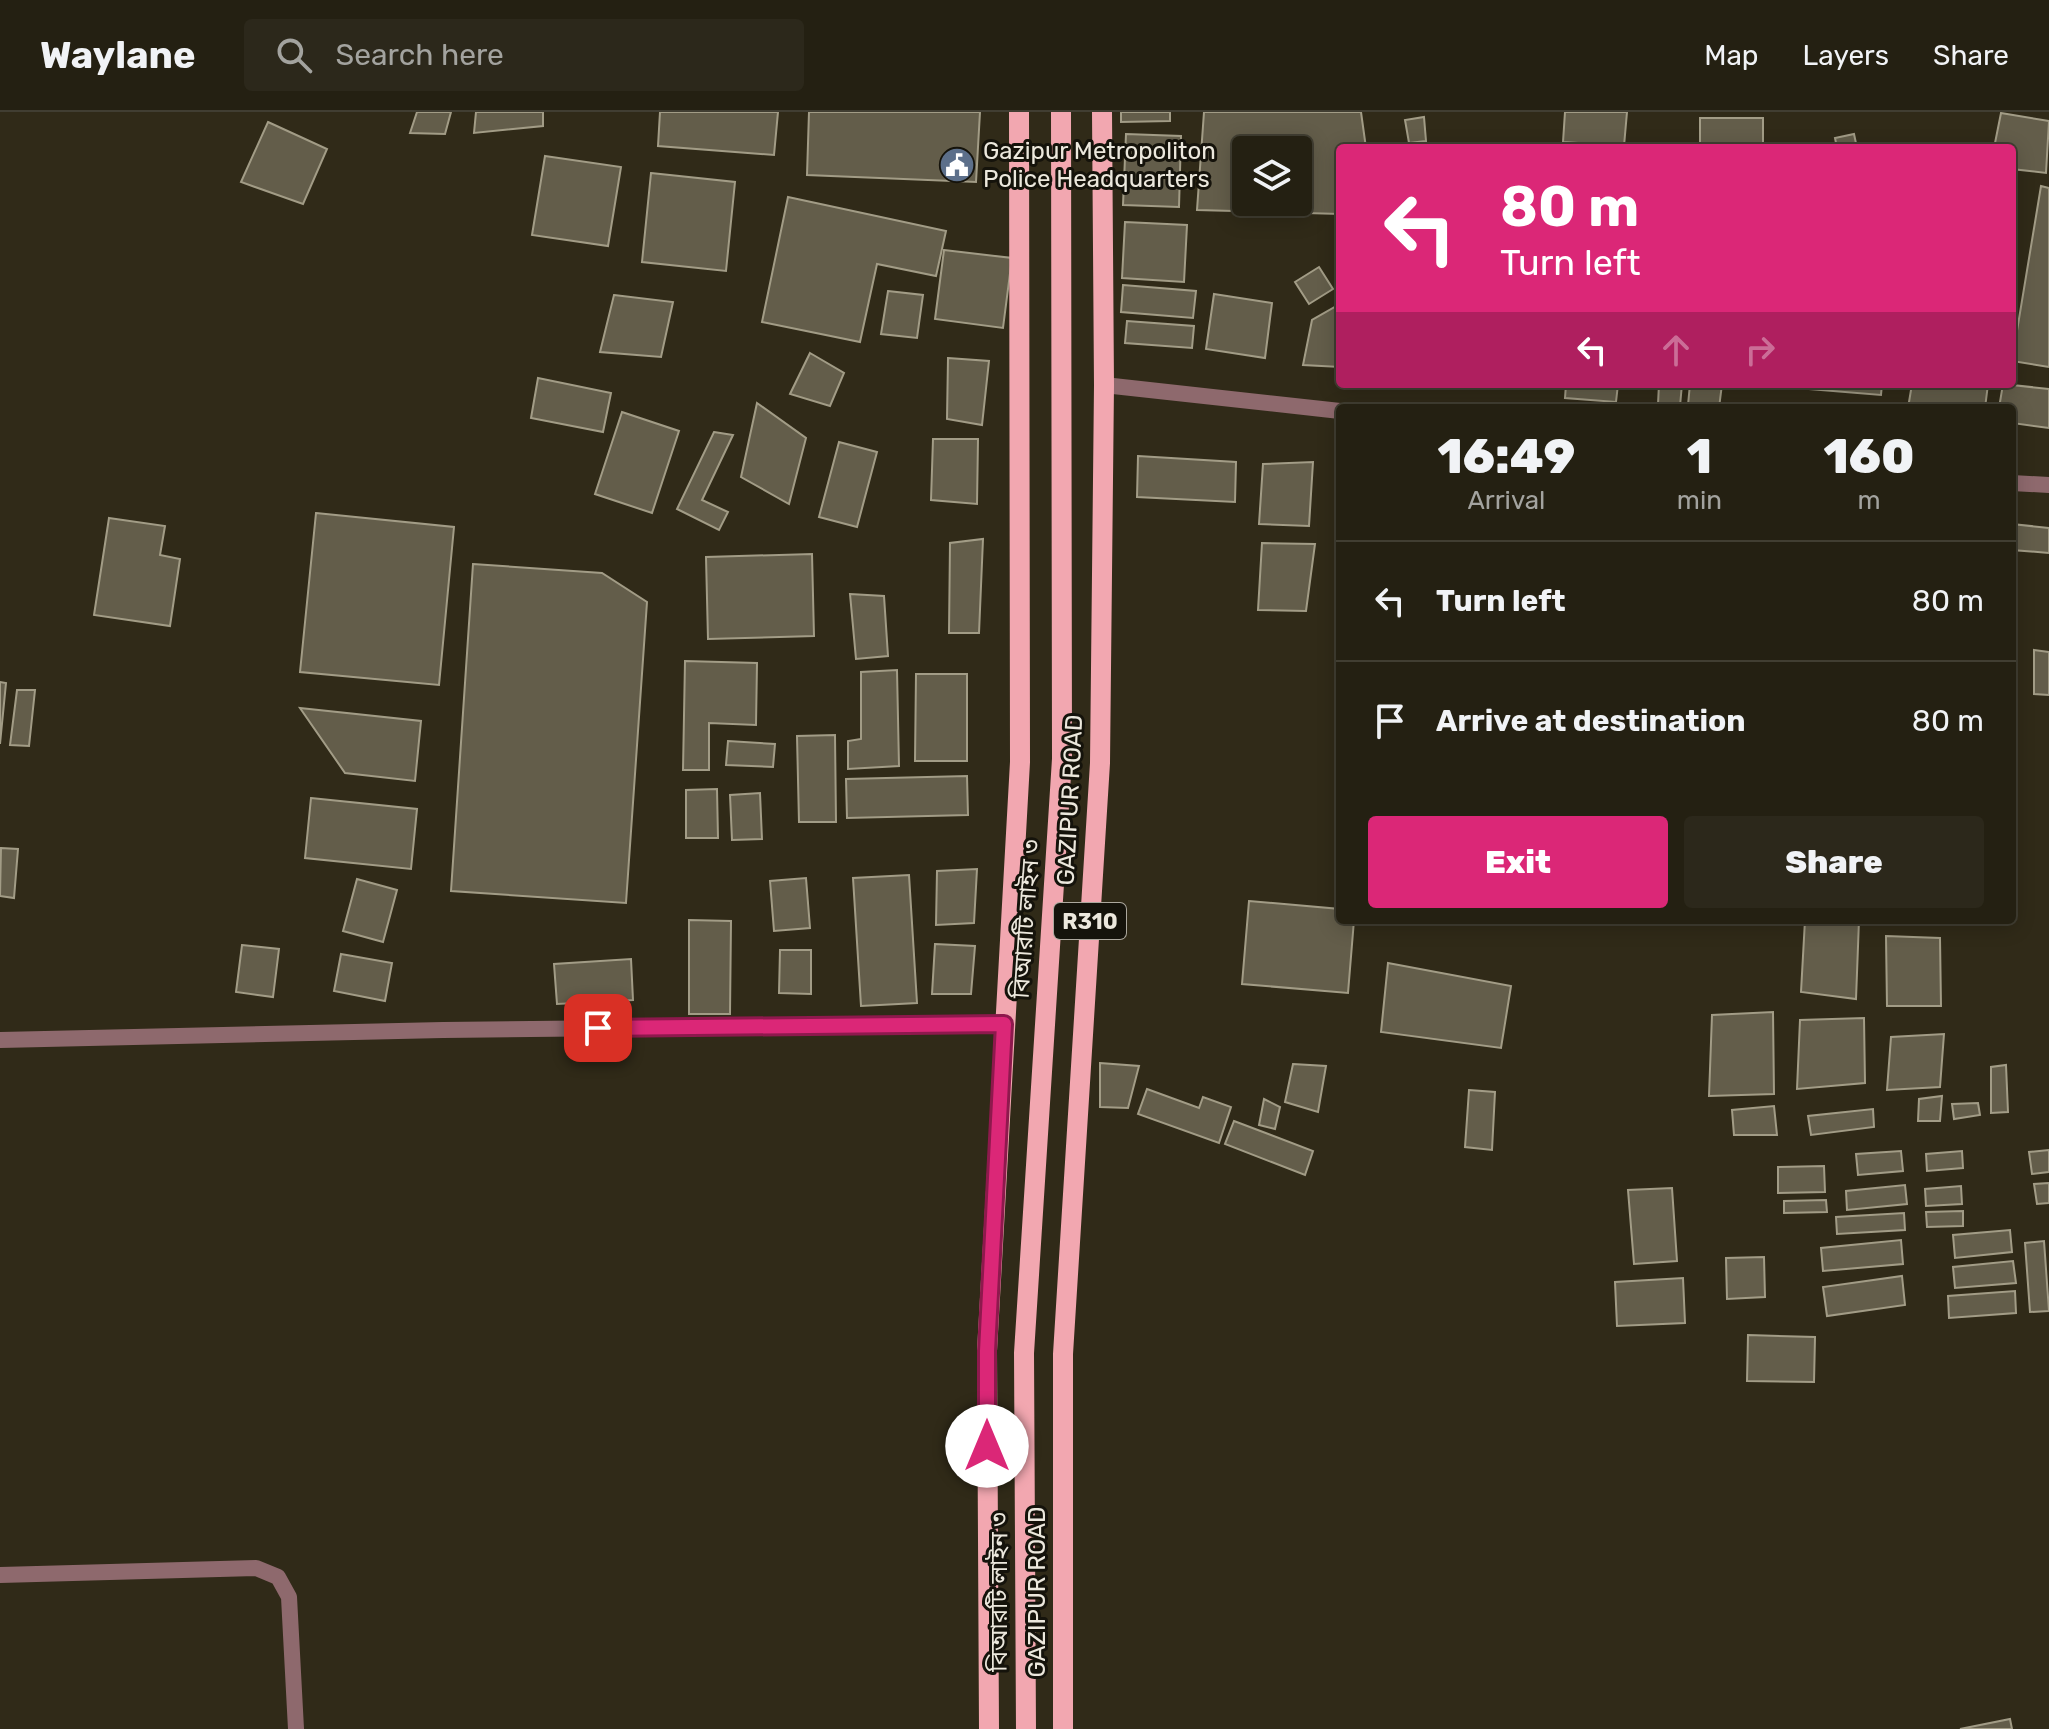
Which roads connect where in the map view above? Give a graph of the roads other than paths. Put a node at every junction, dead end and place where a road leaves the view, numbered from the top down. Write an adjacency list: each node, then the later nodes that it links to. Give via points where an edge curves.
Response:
1 (1019, 112): 8 (main road, GAZIPUR ROAD, via 1020,762)
2 (1061, 112): 13 (main road, বিআরটি লাইন ৩, via 1062,759 1024,1353)
3 (1102, 112): 4 (main road, GAZIPUR ROAD / R310)
4 (1104, 385): 5 (street); 14 (main road, GAZIPUR ROAD / R310, via 1100,763 1063,1354)
5 (1336, 411)
6 (2016, 483): 7 (street)
7 (2049, 485)
8 (1004, 1024): 9 (street); 12 (main road, GAZIPUR ROAD, via 987,1351)
9 (0, 1040)
10 (0, 1575): 11 (street, via 256,1568 278,1577 289,1597)
11 (296, 1729)
12 (989, 1729)
13 (1026, 1729)
14 (1063, 1729)

